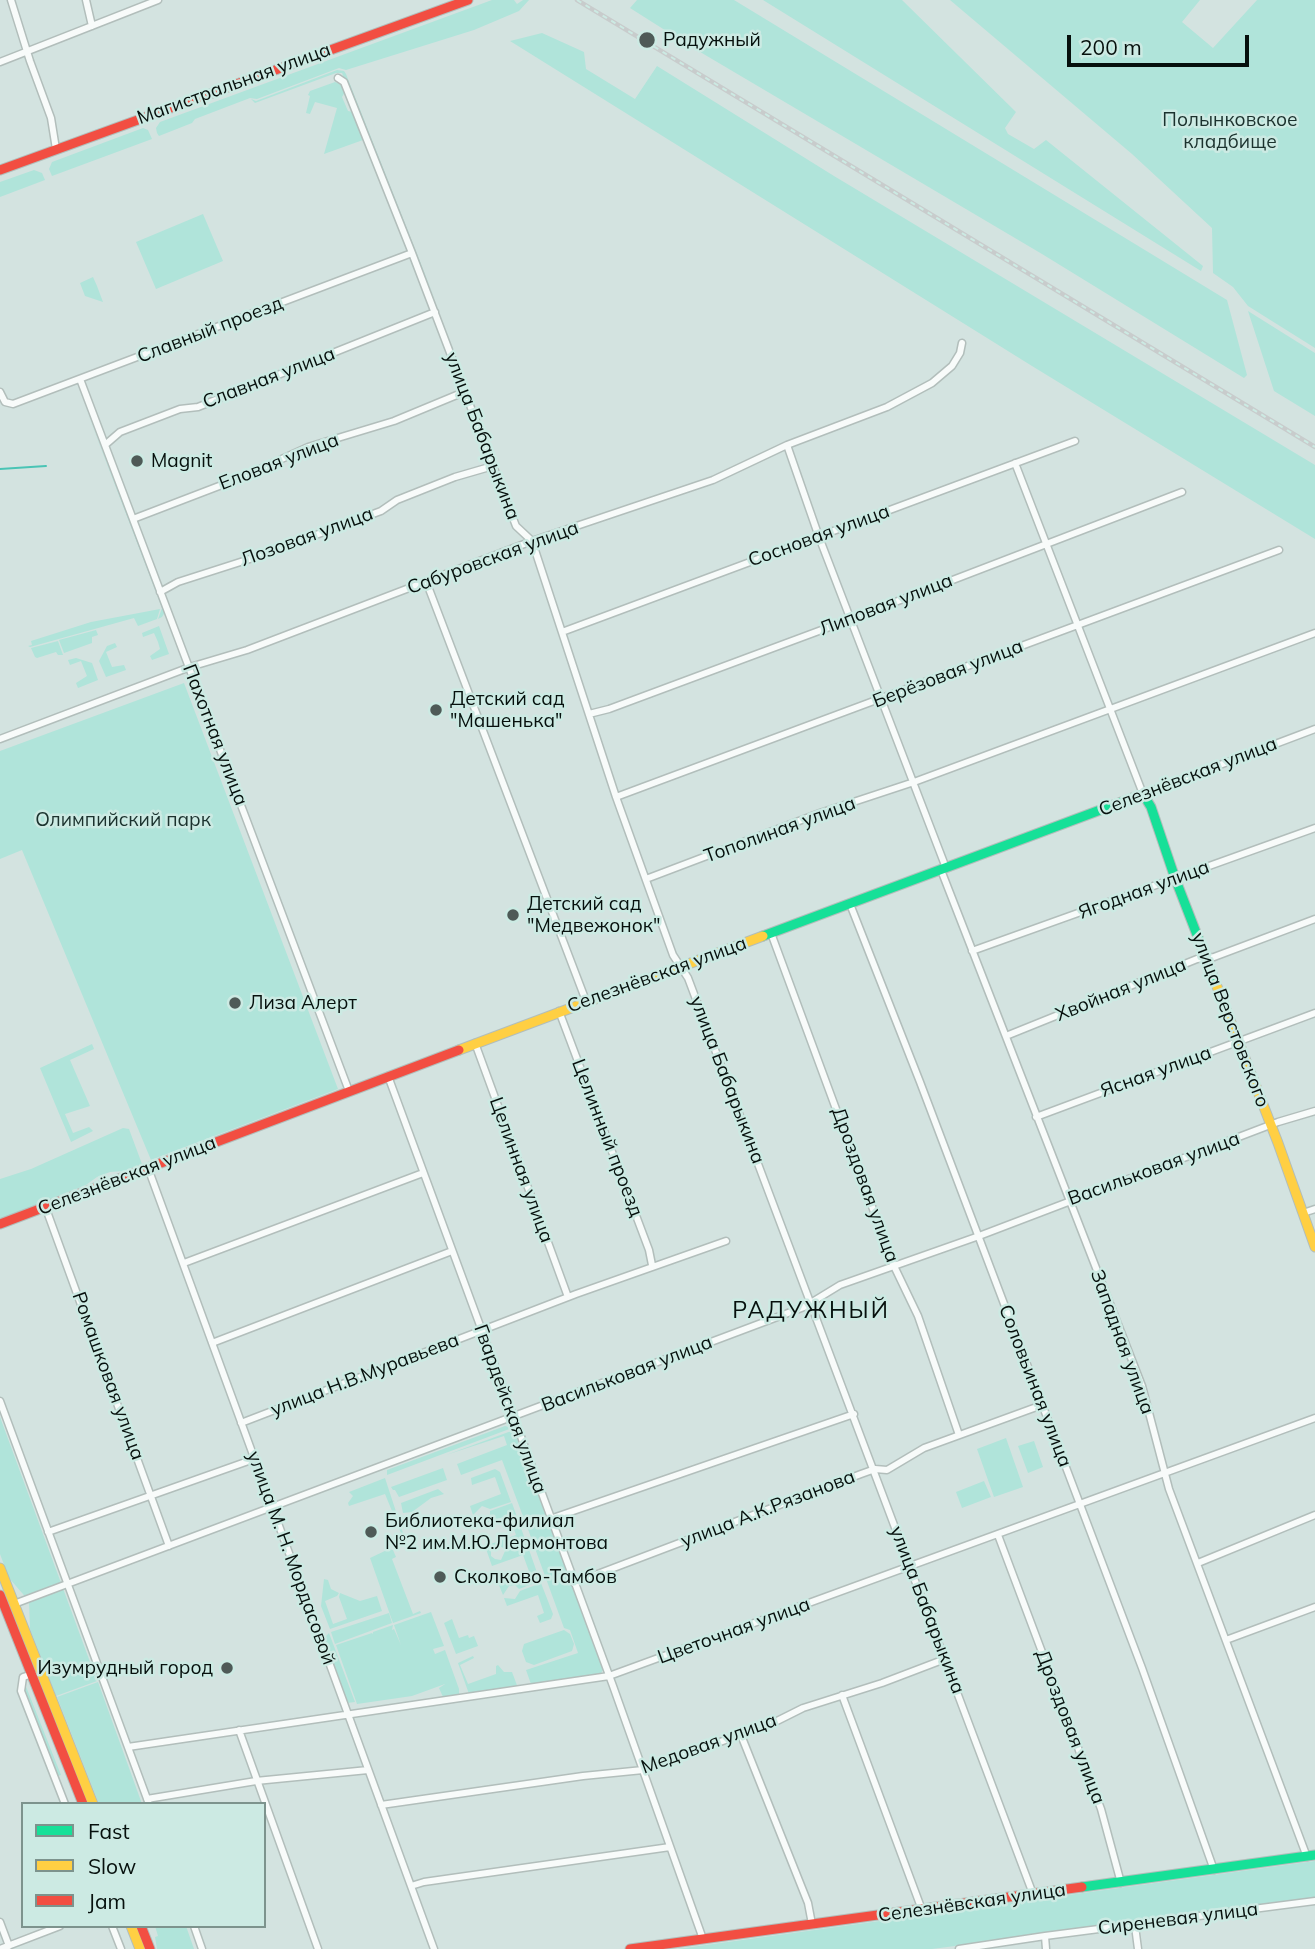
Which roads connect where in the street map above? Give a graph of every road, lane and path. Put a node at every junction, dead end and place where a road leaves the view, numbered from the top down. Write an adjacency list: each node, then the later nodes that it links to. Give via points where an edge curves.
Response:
1 (11, 0): 6 (street)
2 (86, 0): 5 (street)
3 (157, 0): 5 (street)
4 (468, 0): 9 (street, Магистральная улица)
5 (92, 26): 6 (street)
6 (26, 51): 7 (street); 9 (street, via 51,118)
7 (0, 62)
8 (338, 78): 11 (street, улица Бабарыкина, via 344,82)
9 (57, 149): 10 (street, Магистральная улица)
10 (0, 170)
11 (412, 253): 12 (street, улица Бабарыкина); 14 (street, Славный проезд)
12 (435, 312): 16 (street, улица Бабарыкина); 18 (street, Славная улица, via 198,407 180,409 120,432)
13 (962, 343): 19 (street, Сабуровская улица, via 952,366 932,383 887,407)
14 (80, 379): 15 (street, Славный проезд, via 13,404 7,404); 18 (street, Пахотная улица)
15 (0, 392)
16 (464, 392): 21 (street, улица Бабарыкина); 23 (street, Еловая улица, via 394,421 307,447)
17 (1075, 440): 20 (street, Сосновая улица)
18 (105, 445): 23 (street, Пахотная улица)
19 (787, 445): 24 (street, Западная улица); 25 (street, Сабуровская улица, via 713,480)
20 (1015, 463): 24 (street, Сосновая улица); 26 (street)
21 (493, 466): 25 (street, улица Бабарыкина, via 516,526); 29 (street, Лозовая улица)
22 (1182, 492): 26 (street, Липовая улица)
23 (133, 519): 29 (street, Пахотная улица)
24 (819, 537): 30 (street, Западная улица); 32 (street, Сосновая улица)
25 (532, 541): 28 (street, Сабуровская улица); 32 (street, улица Бабарыкина)
26 (1046, 544): 30 (street, Липовая улица); 31 (street)
27 (1279, 550): 31 (street, Берёзовая улица)
28 (426, 581): 34 (street, Сабуровская улица, via 247,650); 53 (street)
29 (160, 592): 34 (street, Пахотная улица)
30 (851, 619): 35 (street, Западная улица); 37 (street, Липовая улица)
31 (1077, 626): 35 (street, Берёзовая улица); 36 (street)
32 (562, 632): 37 (street, улица Бабарыкина)
33 (1315, 633): 36 (street, Тополиная улица)
34 (190, 667): 39 (street, Сабуровская улица); 60 (street, Пахотная улица)
35 (881, 699): 40 (street, Западная улица); 42 (street, Берёзовая улица)
36 (1110, 708): 40 (street, Тополиная улица); 41 (street)
37 (589, 714): 42 (street, улица Бабарыкина)
38 (1315, 729): 41 (street, Селезнёвская улица)
39 (0, 739)
40 (914, 782): 44 (street, Западная улица); 46 (street, Тополиная улица)
41 (1143, 794): 44 (street, Селезнёвская улица); 45 (street, улица Верстовского)
42 (616, 797): 46 (street, улица Бабарыкина)
43 (1315, 828): 45 (street, Ягодная улица)
44 (944, 869): 47 (street, Селезнёвская улица); 50 (street, Западная улица)
45 (1175, 878): 50 (street, Ягодная улица); 51 (street, улица Верстовского)
46 (646, 879): 52 (street, улица Бабарыкина, via 673,956)
47 (850, 904): 49 (street, Селезнёвская улица); 71 (street, Соловьиная улица)
48 (1315, 919): 51 (street, Хвойная улица)
49 (771, 933): 52 (street, Селезнёвская улица); 77 (street, Дроздовая улица)
50 (972, 951): 56 (street, Западная улица)
51 (1206, 958): 56 (street, Хвойная улица); 57 (street, улица Верстовского)
52 (681, 966): 53 (street, Селезнёвская улица); 79 (street, улица Бабарыкина)
53 (586, 1001): 54 (street, Селезнёвская улица)
54 (559, 1012): 58 (street, Селезнёвская улица); 76 (street, Целинный проезд)
55 (1315, 1013): 57 (street, Ясная улица)
56 (1006, 1036): 62 (street, Западная улица)
57 (1239, 1041): 62 (street, Ясная улица); 63 (street, улица Верстовского)
58 (475, 1043): 59 (street, Селезнёвская улица); 78 (street, Целинная улица)
59 (388, 1076): 60 (street, Селезнёвская улица); 65 (street, Гвардейская улица)
60 (349, 1091): 64 (street, Селезнёвская улица)
61 (1315, 1111): 63 (street, Васильковая улица)
62 (1036, 1117): 66 (street, Западная улица)
63 (1271, 1125): 66 (street, Васильковая улица); 69 (street, улица Верстовского)
64 (148, 1168): 67 (street, Селезнёвская улица); 75 (street, улица М. Н. Мордасовой)
65 (423, 1173): 74 (street, Гвардейская улица); 75 (street)
66 (1068, 1200): 71 (street, Васильковая улица); 91 (street, Западная улица, via 1142,1386)
67 (45, 1206): 70 (street, Селезнёвская улица); 92 (street, Ромашковая улица)
68 (1315, 1209): 69 (street)
69 (1303, 1213): 73 (street, улица Верстовского)
70 (0, 1224)
71 (979, 1236): 77 (street, Васильковая улица); 83 (street, Соловьиная улица)
72 (726, 1241): 76 (street, улица Н.В.Муравьева)
73 (1315, 1247)
74 (452, 1251): 80 (street, Гвардейская улица); 81 (street)
75 (184, 1263): 81 (street, улица М. Н. Мордасовой)
76 (652, 1265): 78 (street, улица Н.В.Муравьева)
77 (894, 1266): 79 (street, Васильковая улица, via 840,1285); 88 (street, Дроздовая улица, via 918,1316)
78 (568, 1297): 80 (street, улица Н.В.Муравьева)
79 (811, 1304): 84 (street, улица Бабарыкина); 85 (street, Васильковая улица)
80 (481, 1330): 85 (street, Гвардейская улица); 87 (street, улица Н.В.Муравьева)
81 (212, 1343): 87 (street, улица М. Н. Мордасовой)
82 (0, 1401): 97 (street)
83 (1042, 1405): 88 (street, улица А.К.Рязанова); 93 (street, Соловьиная улица)
84 (853, 1414): 90 (street, улица Бабарыкина); 96 (street)
85 (513, 1417): 94 (street, Васильковая улица); 96 (street, Гвардейская улица)
86 (1315, 1418): 91 (street, Цветочная улица)
87 (241, 1423): 89 (street, улица М. Н. Мордасовой)
88 (959, 1435): 90 (street, улица А.К.Рязанова, via 924,1448 887,1470)
89 (254, 1459): 92 (street); 94 (street, улица М. Н. Мордасовой)
90 (875, 1469): 101 (street, улица Бабарыкина); 104 (street, улица А.К.Рязанова)
91 (1164, 1472): 93 (street, Цветочная улица); 100 (street, Западная улица)
92 (152, 1497): 97 (street); 99 (street, Ромашковая улица)
93 (1079, 1503): 98 (street, Цветочная улица); 129 (street, Соловьиная улица)
94 (272, 1508): 99 (street, Васильковая улица); 113 (street, улица М. Н. Мордасовой)
95 (1315, 1515): 100 (street)
96 (550, 1519): 104 (street, Гвардейская улица)
97 (48, 1532): 103 (street)
98 (998, 1535): 101 (street, Цветочная улица); 130 (street, Дроздовая улица, via 1101,1809)
99 (169, 1546): 103 (street, Васильковая улица)
100 (1198, 1563): 108 (street, Западная улица)
101 (910, 1566): 109 (street, улица Бабарыкина); 111 (street, Цветочная улица)
102 (0, 1568): 106 (street)
103 (68, 1583): 106 (street, Васильковая улица); 116 (street)
104 (574, 1583): 111 (street, Гвардейская улица)
105 (0, 1595): 106 (street)
106 (6, 1607): 110 (street); 123 (street)
107 (1315, 1607): 108 (street)
108 (1226, 1640): 128 (street, Западная улица)
109 (945, 1658): 112 (street, Медовая улица); 132 (street, улица Бабарыкина)
110 (33, 1674): 121 (street, via 23,1677 21,1691); 122 (street)
111 (609, 1676): 113 (street, Цветочная улица); 118 (street, Гвардейская улица)
112 (842, 1695): 115 (street, Медовая улица); 134 (street)
113 (348, 1715): 114 (street, Цветочная улица); 117 (street, улица М. Н. Мордасовой)
114 (239, 1730): 116 (street, Цветочная улица); 119 (street)
115 (741, 1735): 118 (street, Медовая улица); 136 (street)
116 (128, 1747): 120 (street)
117 (368, 1770): 119 (street); 125 (street, улица М. Н. Мордасовой)
118 (643, 1770): 125 (street, Медовая улица); 127 (street, Гвардейская улица)
119 (256, 1781): 120 (street); 124 (street)
120 (148, 1801)
121 (64, 1802)
122 (82, 1802)
123 (92, 1802)
124 (264, 1802)
125 (381, 1805): 131 (street, улица М. Н. Мордасовой)
126 (266, 1808): 151 (street)
127 (670, 1847): 131 (street); 144 (street, Гвардейская улица)
128 (1311, 1856): 129 (street, Селезнёвская улица)
129 (1214, 1870): 130 (street, Селезнёвская улица)
130 (1121, 1882): 132 (street, Селезнёвская улица)
131 (411, 1886): 152 (street, улица М. Н. Мордасовой)
132 (1033, 1894): 134 (street, Селезнёвская улица)
133 (1315, 1901): 137 (street, Сиреневая улица)
134 (922, 1910): 136 (street, Селезнёвская улица)
135 (0, 1922): 145 (street)
136 (813, 1924): 144 (street, Селезнёвская улица)
137 (1135, 1926): 143 (street, Сиреневая улица); 156 (street)
138 (55, 1928): 145 (street)
139 (113, 1928): 147 (street)
140 (132, 1928): 148 (street)
141 (142, 1928): 149 (street)
142 (195, 1928): 150 (street)
143 (1045, 1936): 154 (street, Сиреневая улица); 155 (street)
144 (703, 1939): 153 (street, Селезнёвская улица)
145 (10, 1947): 146 (street)
146 (0, 1948)
147 (121, 1949)
148 (140, 1949)
149 (149, 1949)
150 (202, 1949)
151 (318, 1949)
152 (434, 1949)
153 (630, 1949)
154 (959, 1949)
155 (1046, 1949)
156 (1138, 1949)

